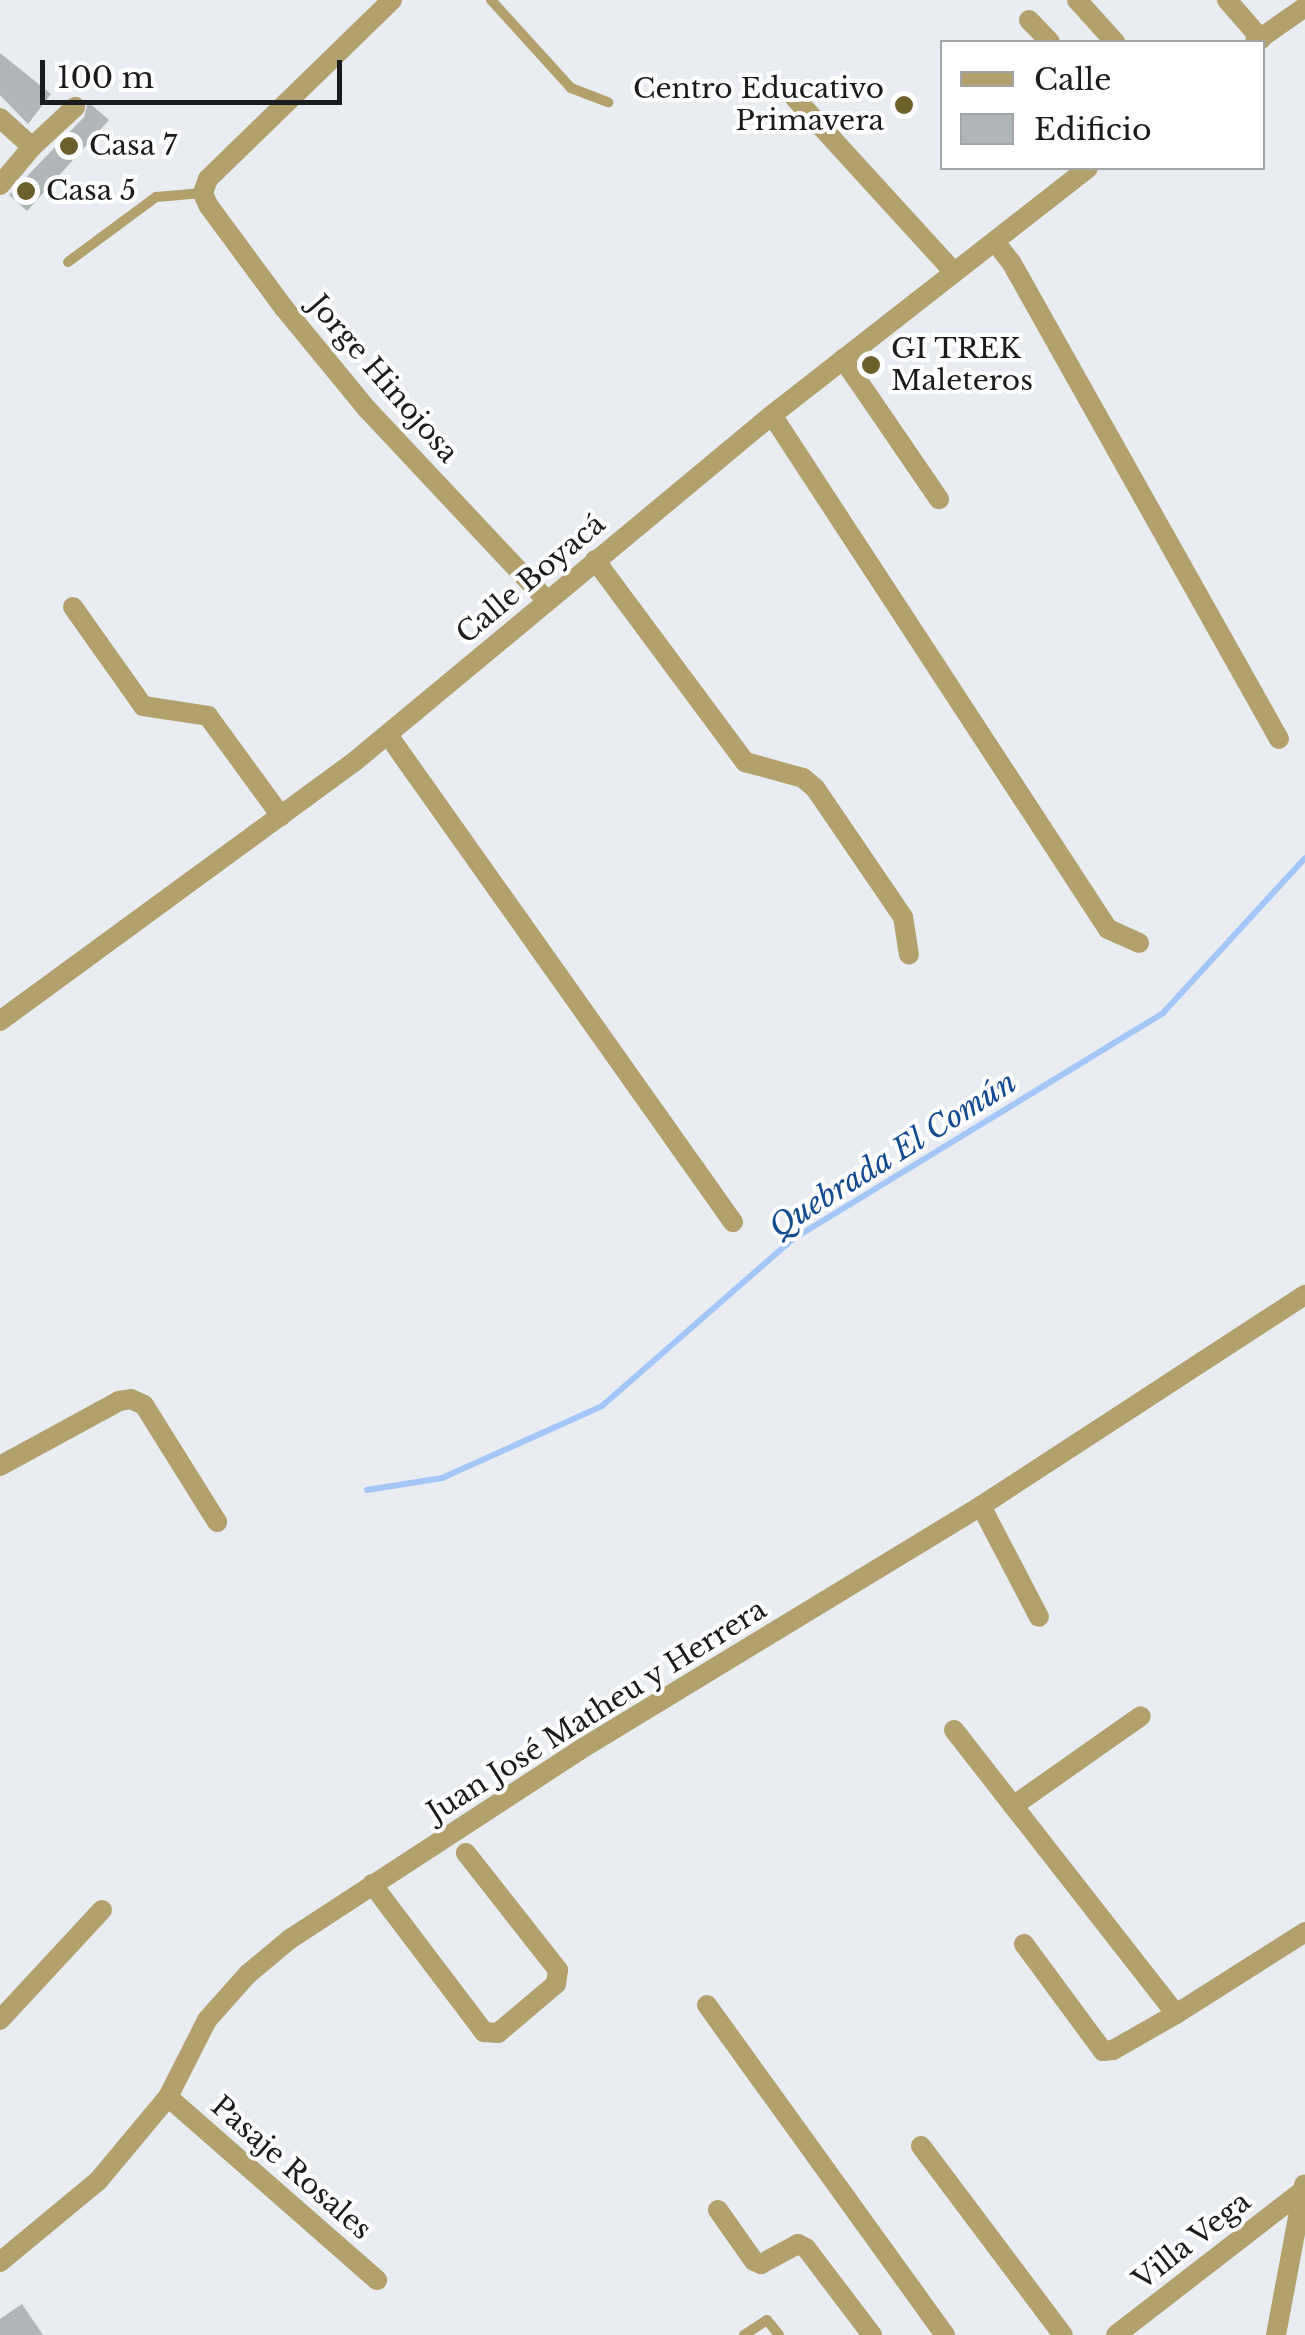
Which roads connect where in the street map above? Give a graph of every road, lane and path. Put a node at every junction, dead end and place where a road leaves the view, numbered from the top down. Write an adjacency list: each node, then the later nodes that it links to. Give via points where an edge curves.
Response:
1 (392, 0): 17 (street)
2 (492, 0): 11 (lane, via 571,88)
3 (1078, 0): 8 (street)
4 (1227, 0): 9 (street)
5 (1305, 7): 9 (street)
6 (1030, 20): 7 (street)
7 (1048, 40)
8 (1113, 40)
9 (1258, 40)
10 (795, 98): 20 (street)
11 (608, 102)
12 (75, 108): 14 (street)
13 (0, 118): 14 (street)
14 (32, 146): 16 (street)
15 (1080, 170): 18 (street, Calle Boyacá)
16 (0, 184)
17 (206, 186): 19 (lane, via 156,197); 25 (street, Jorge Hinojosa, via 208,205 284,308 367,409)
18 (996, 242): 20 (street, Calle Boyacá); 28 (street)
19 (68, 262)
20 (954, 272): 21 (street, Calle Boyacá)
21 (843, 359): 22 (street, Calle Boyacá); 23 (street)
22 (772, 414): 24 (street, Calle Boyacá); 30 (street, via 1108,929)
23 (939, 499)
24 (595, 560): 25 (street, Calle Boyacá); 31 (street, via 745,762 815,788 903,917)
25 (547, 601): 27 (street, Calle Boyacá)
26 (74, 607): 29 (street, via 142,706 208,716)
27 (388, 735): 29 (street, Calle Boyacá); 33 (street)
28 (1278, 738)
29 (280, 816): 32 (street, Calle Boyacá)
30 (1139, 943)
31 (909, 955)
32 (0, 1021)
33 (733, 1222)
34 (1305, 1295): 36 (street, Juan José Matheu y Herrera)
35 (0, 1466): 37 (street, via 131,1399 144,1405)
36 (981, 1506): 38 (street); 43 (street, Juan José Matheu y Herrera)
37 (217, 1522)
38 (1039, 1617)
39 (1141, 1716): 41 (street)
40 (954, 1730): 41 (street)
41 (1014, 1806): 48 (street)
42 (466, 1853): 43 (street, via 558,1970 556,1984 498,2032 484,2032)
43 (372, 1884): 50 (street, Juan José Matheu y Herrera, via 248,1974 207,2020)
44 (102, 1910): 49 (street)
45 (1305, 1932): 48 (street)
46 (1024, 1944): 48 (street, via 1103,2050)
47 (708, 2005): 59 (street)
48 (1176, 2014)
49 (0, 2020)
50 (168, 2098): 54 (street, Juan José Matheu y Herrera, via 98,2181); 55 (street, Pasaje Rosales)
51 (922, 2146): 60 (street)
52 (1303, 2199): 61 (street, Villa Vega); 62 (street)
53 (718, 2210): 58 (street, via 754,2261 761,2264 798,2244 806,2248)
54 (0, 2262)
55 (377, 2280)
56 (744, 2335): 57 (lane, via 767,2320)
57 (779, 2335)
58 (872, 2335)
59 (945, 2335)
60 (1064, 2335)
61 (1116, 2335)
62 (1276, 2335)

